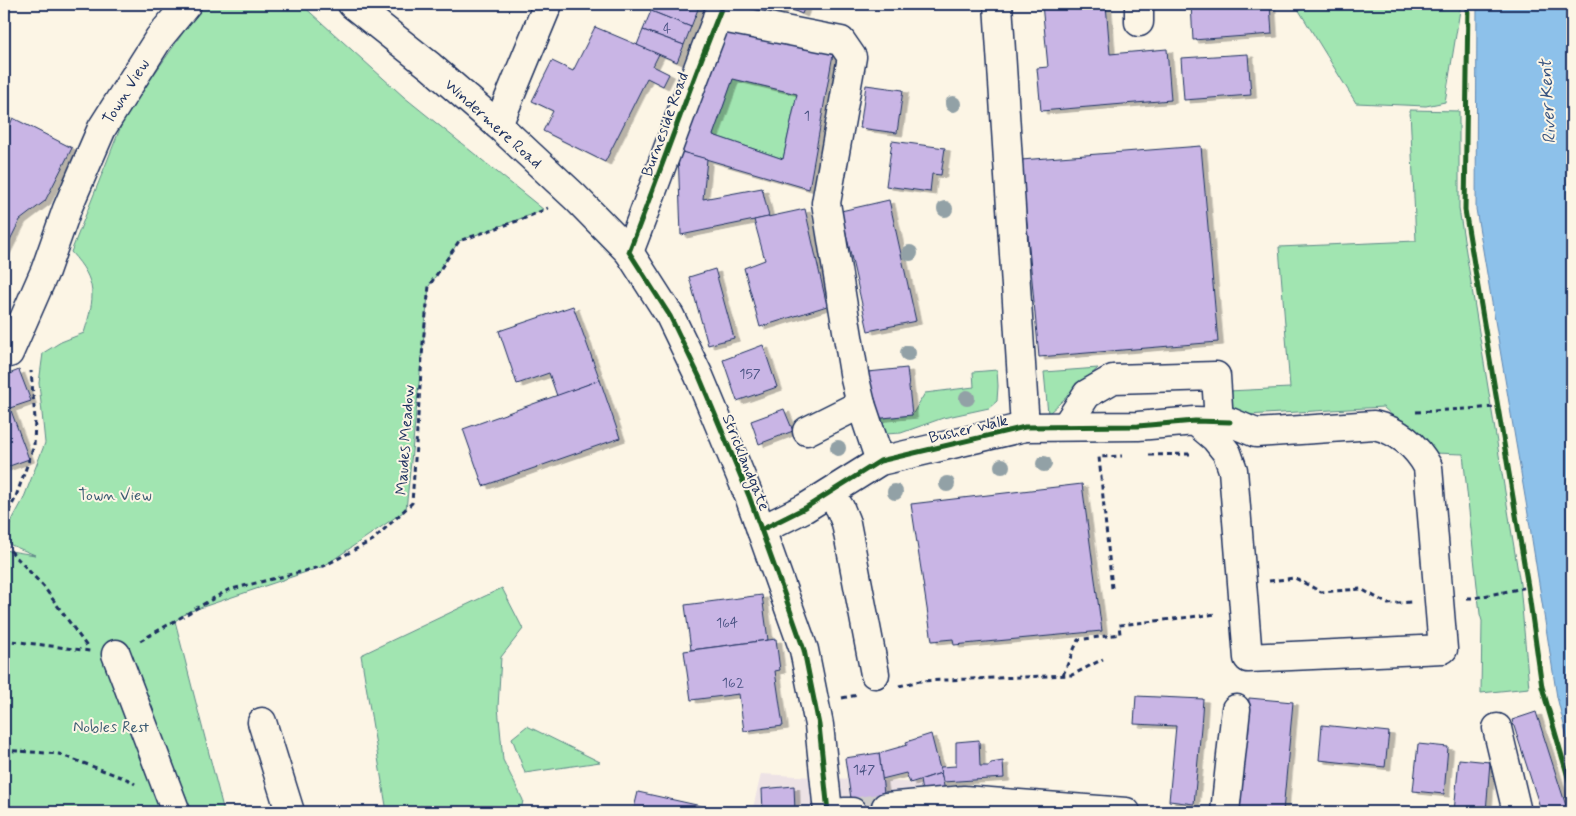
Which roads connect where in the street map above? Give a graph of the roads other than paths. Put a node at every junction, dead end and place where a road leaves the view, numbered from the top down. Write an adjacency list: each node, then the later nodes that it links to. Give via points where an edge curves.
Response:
1 (187, 4): 8 (main road, Town View, via 159,38 102,128)
2 (548, 4): 6 (main road)
3 (998, 4): 12 (main road, Busher Walk)
4 (362, 7): 6 (main road, Windermere Road)
5 (720, 10): 7 (main road, Burneside Road); 9 (main road, via 841,41 852,57 826,203)
6 (498, 125): 7 (main road, Windermere Road)
7 (628, 252): 16 (main road, Stricklandgate, via 670,316 699,376)
8 (9, 353)
9 (861, 404): 13 (main road); 14 (main road)
10 (1215, 422): 10 (main road, via 1214,438 1227,453 1233,470 1248,658 1443,649 1428,467 1410,442 1389,428 1374,425 1256,433); 11 (main road, Busher Walk); 11 (main road, via 1216,376 1113,379 1087,394)
11 (1066, 426): 12 (main road, Busher Walk)
12 (1025, 427): 14 (main road, Busher Walk)
13 (807, 431)
14 (880, 461): 15 (main road, Busher Walk)
15 (830, 493): 16 (main road, Busher Walk); 18 (main road, via 846,523)
16 (761, 530): 25 (main road, Stricklandgate, via 804,650 819,725)
17 (103, 653): 23 (main road)
18 (877, 685)
19 (1236, 709): 29 (main road)
20 (262, 722): 24 (main road)
21 (1497, 728): 30 (main road)
22 (886, 807): 28 (main road, via 964,800)
23 (176, 812)
24 (290, 812)
25 (828, 812)
26 (844, 812): 27 (main road)
27 (852, 812)
28 (1126, 812)
29 (1225, 812)
30 (1518, 812)

